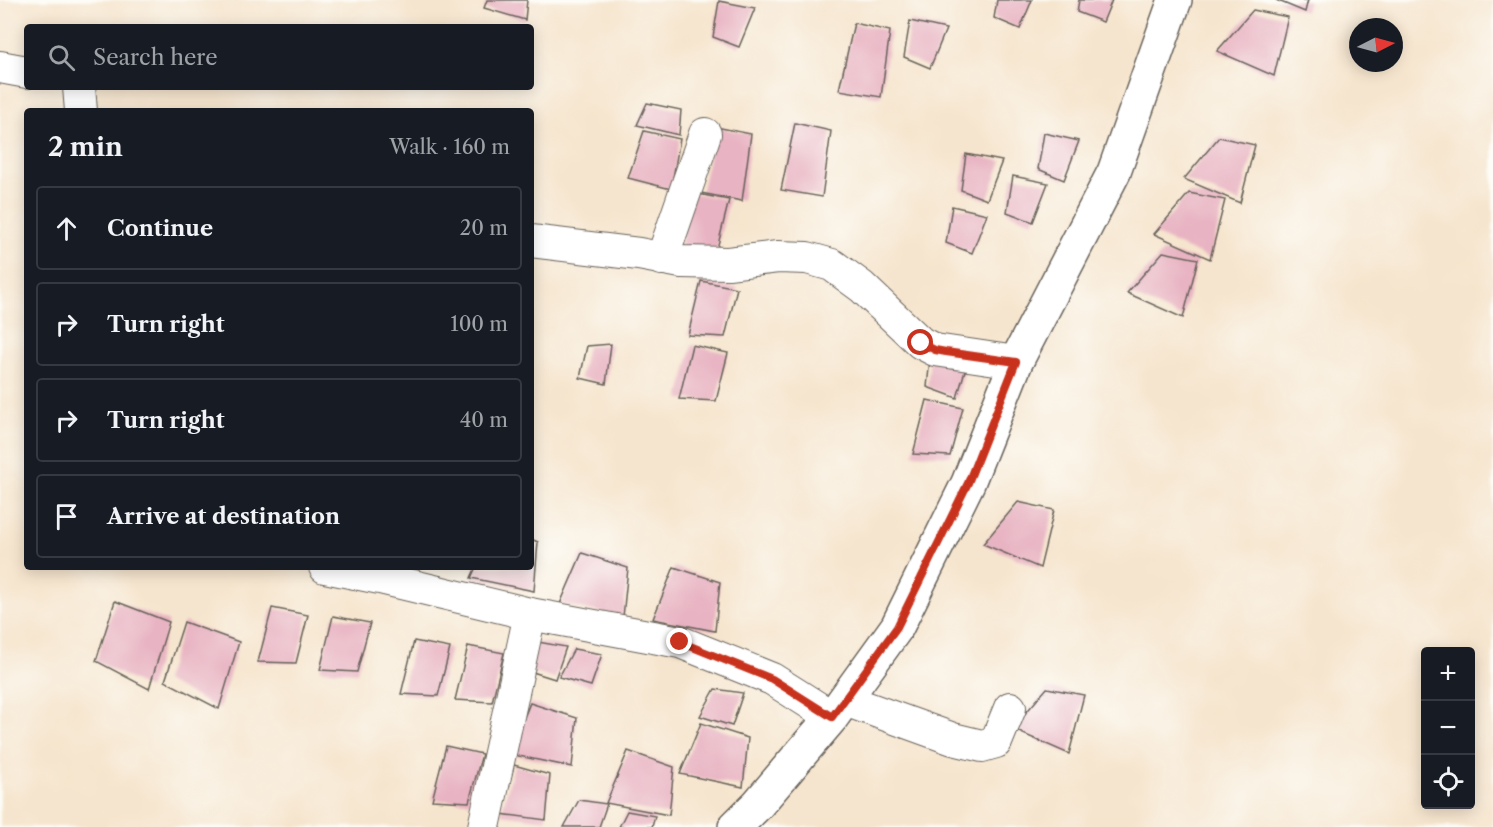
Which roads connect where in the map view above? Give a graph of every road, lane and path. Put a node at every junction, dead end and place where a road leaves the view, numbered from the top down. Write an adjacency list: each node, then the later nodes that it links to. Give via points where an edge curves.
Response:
1 (1175, 0): 9 (street, via 1114,172)
2 (0, 67): 3 (street)
3 (24, 71)
4 (79, 90): 5 (street)
5 (81, 108)
6 (705, 134): 8 (street)
7 (534, 241): 8 (street)
8 (662, 259): 9 (street, via 728,263 807,258 832,265 862,287 921,343 935,350)
9 (1016, 362): 13 (street, via 968,483 897,627)
10 (341, 570): 11 (street)
11 (530, 614): 13 (street, via 680,642); 14 (street)
12 (1010, 708): 13 (street, via 996,742 982,746)
13 (838, 709): 15 (street)
14 (484, 827)
15 (735, 827)

